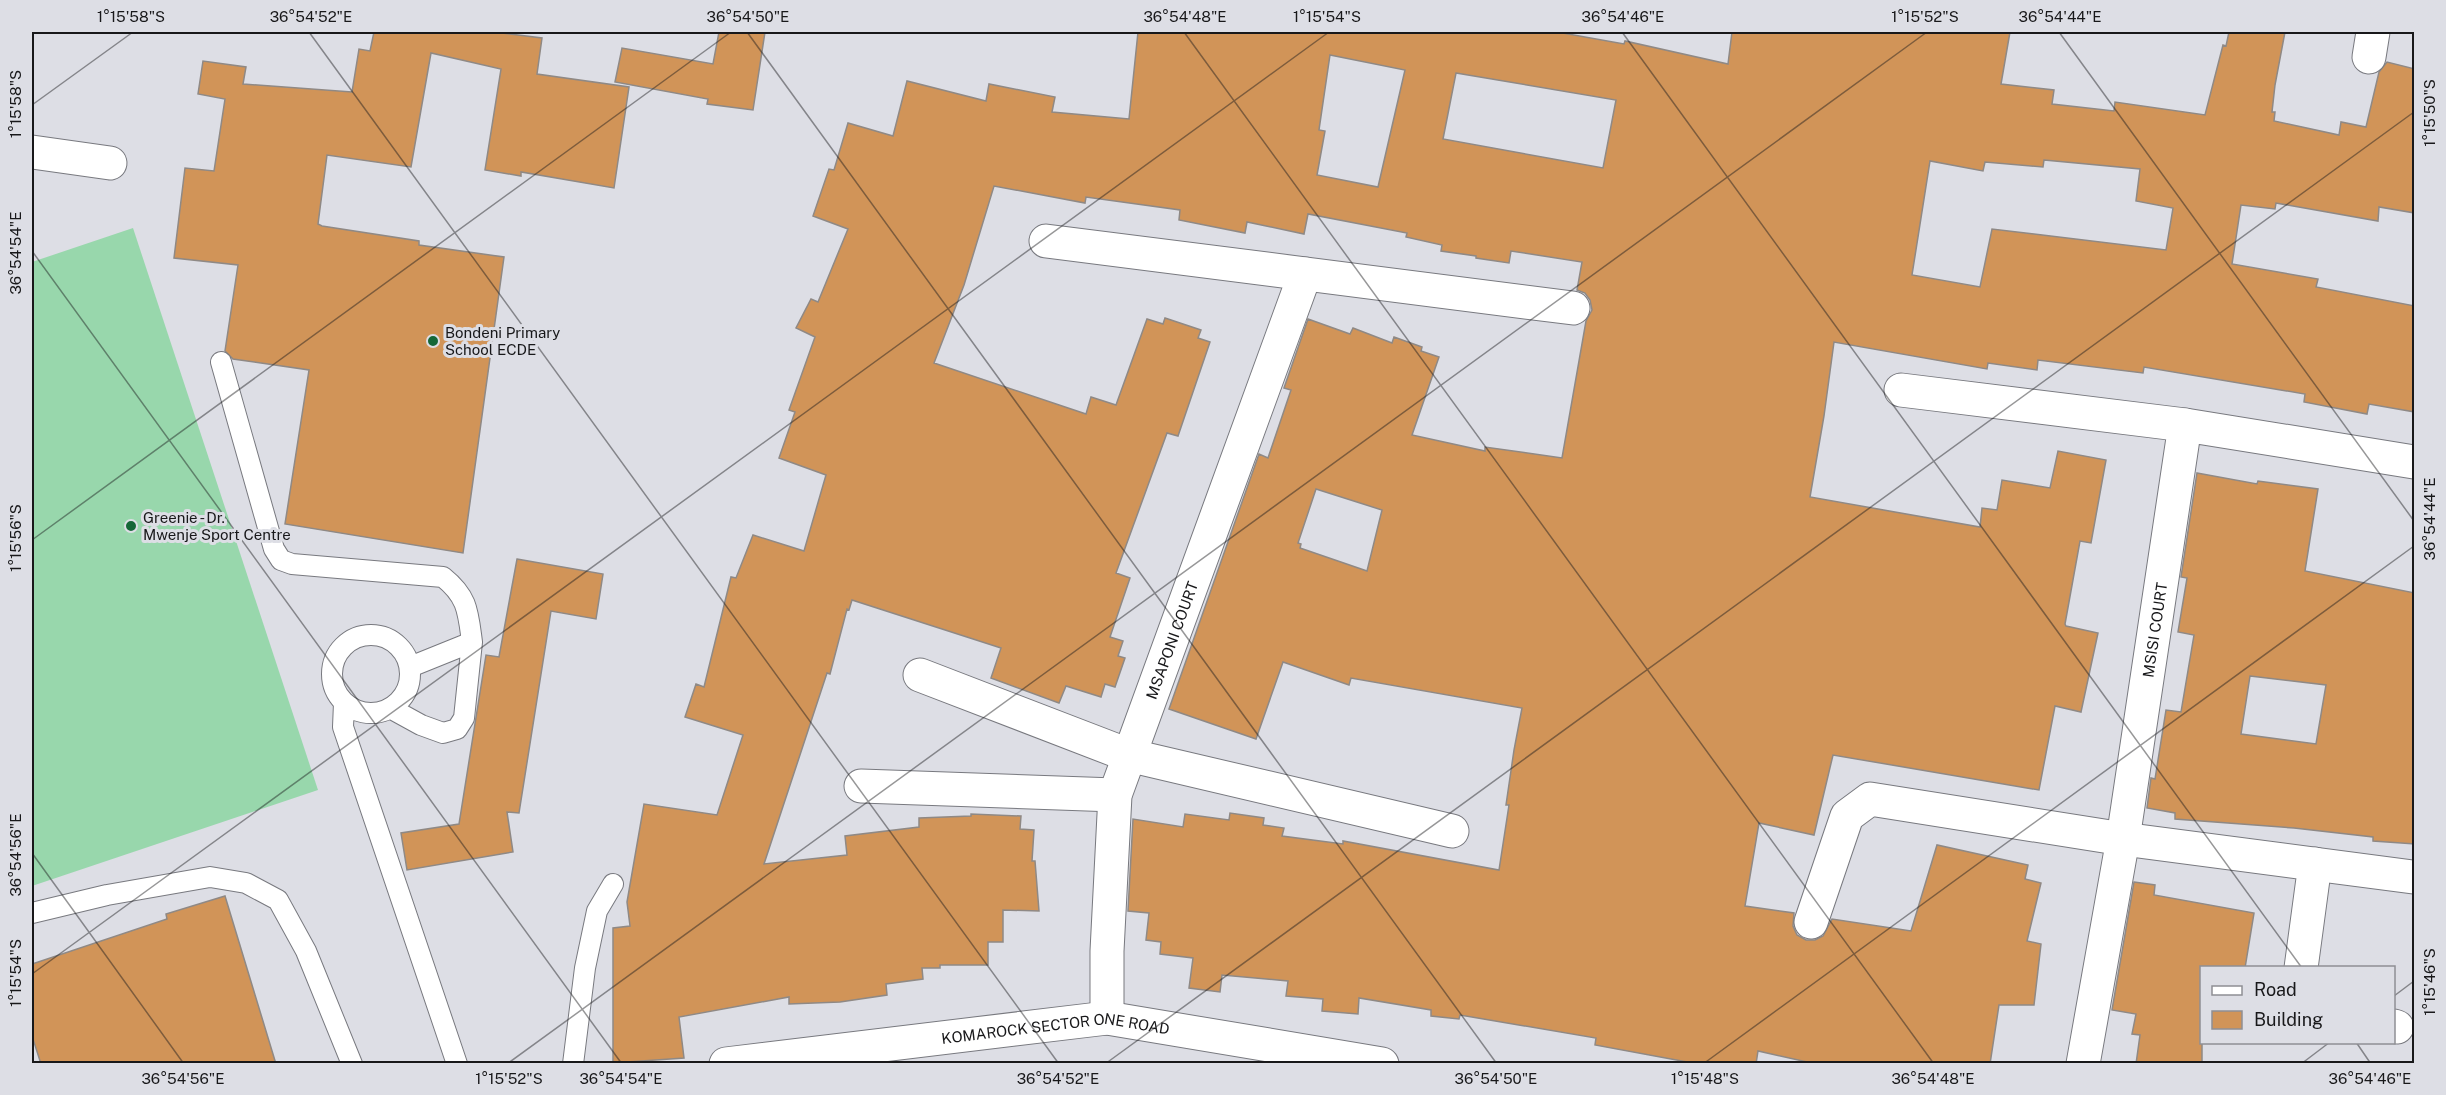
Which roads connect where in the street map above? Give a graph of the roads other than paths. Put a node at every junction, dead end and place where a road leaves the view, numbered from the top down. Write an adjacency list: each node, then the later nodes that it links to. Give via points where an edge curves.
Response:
1 (32, 152): 2 (street)
2 (110, 164)
3 (1046, 241): 4 (street)
4 (1305, 274): 5 (street); 15 (street, MSAPONI COURT)
5 (1573, 308)
6 (221, 362): 10 (lane, via 274,549 281,560 443,577 456,587 467,604)
7 (1901, 390): 8 (street)
8 (2184, 425): 9 (street); 19 (street, MSISI COURT)
9 (2415, 462)
10 (472, 642): 11 (lane); 14 (lane, via 464,718 457,729 443,733)
11 (410, 667): 13 (lane, via 399,645 389,638 365,635 353,639 335,656 332,668 336,692); 14 (lane, via 406,691)
12 (920, 675): 15 (street)
13 (344, 703): 14 (lane, via 366,712); 29 (lane, via 343,727)
14 (390, 708)
15 (1128, 755): 17 (street, MSAPONI COURT); 18 (street)
16 (861, 786): 17 (street)
17 (1115, 795): 26 (street, MSAPONI COURT)
18 (1452, 831)
19 (2122, 839): 20 (street); 24 (street, via 1870,799 1847,816); 32 (street, MSISI COURT)
20 (2315, 864): 21 (street); 25 (street)
21 (2413, 877)
22 (613, 884): 30 (lane, via 597,911 585,968)
23 (32, 913): 28 (lane, via 210,877 246,883 278,900 306,951)
24 (1811, 921)
25 (2301, 966)
26 (1107, 1018): 27 (street, KOMAROCK SECTOR ONE ROAD); 31 (street, KOMAROCK SECTOR ONE ROAD)
27 (741, 1063)
28 (352, 1064)
29 (457, 1064)
30 (573, 1064)
31 (1382, 1064)
32 (2083, 1064)

